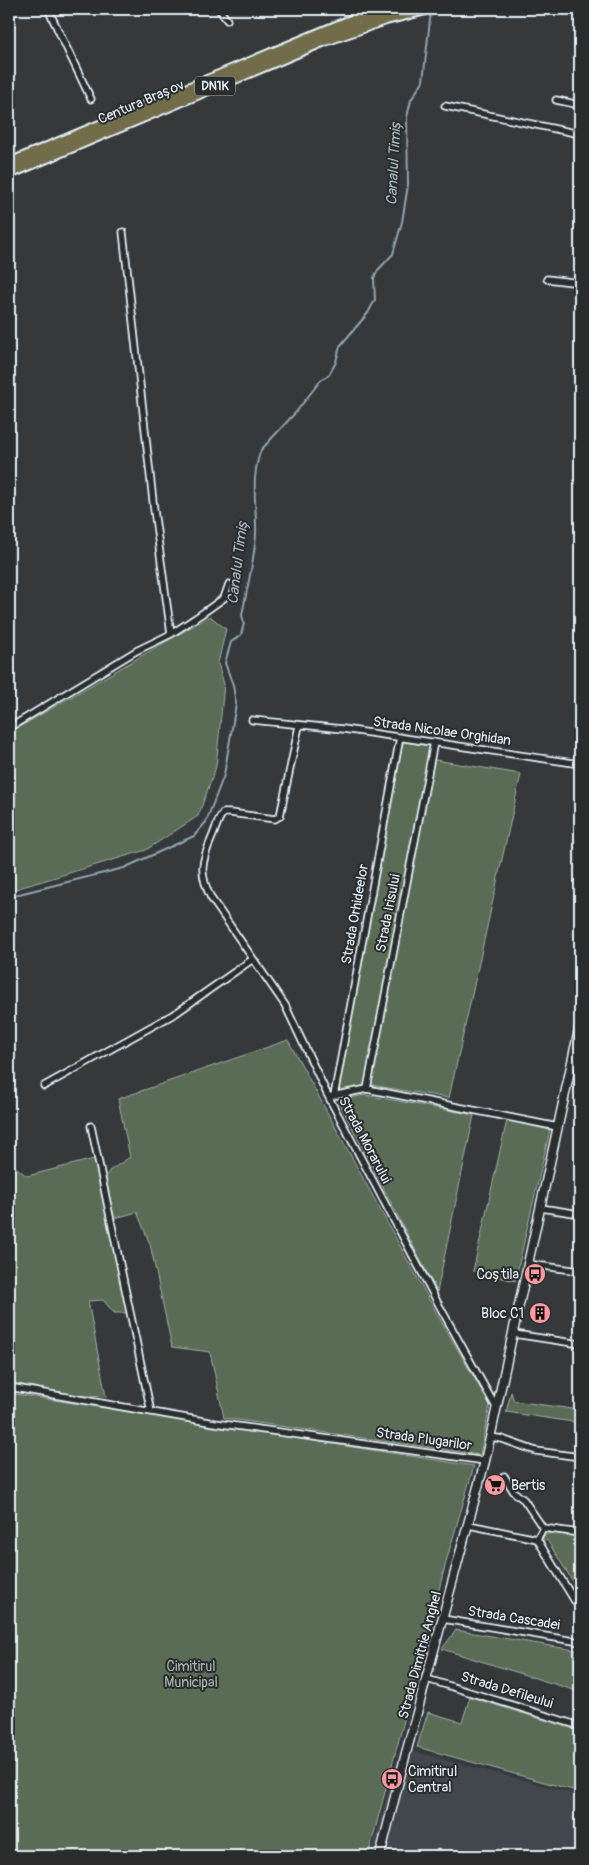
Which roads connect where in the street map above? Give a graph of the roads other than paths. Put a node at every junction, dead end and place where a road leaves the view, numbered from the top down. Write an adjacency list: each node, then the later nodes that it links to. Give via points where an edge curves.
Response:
1 (48, 9): 6 (street)
2 (219, 9): 5 (street)
3 (392, 9): 11 (highway, Centura Brașov / DN1K, via 358,18)
4 (426, 9): 12 (highway, Centura Brașov / DN1K, via 325,40)
5 (227, 20)
6 (92, 99)
7 (556, 100): 8 (street)
8 (580, 105)
9 (445, 106): 10 (street)
10 (580, 134)
11 (9, 164)
12 (9, 173)
13 (123, 232): 17 (street)
14 (547, 279): 15 (street)
15 (580, 283)
16 (229, 584): 17 (street, via 224,598)
17 (171, 634): 20 (street, via 136,651)
18 (252, 720): 19 (street, Strada Nicolae Orghidan)
19 (299, 726): 21 (street, Strada Nicolae Orghidan); 24 (street, Strada Morarului, via 282,812 278,818 221,815 202,863 205,886 211,898)
20 (9, 728)
21 (400, 737): 22 (street, Strada Nicolae Orghidan); 28 (street, Strada Orhideelor)
22 (434, 742): 23 (street, Strada Nicolae Orghidan); 27 (street, Strada Irisului)
23 (580, 764)
24 (253, 959): 26 (street, via 176,1013); 28 (street, Strada Morarului, via 285,1005)
25 (580, 1025): 30 (street, Strada Plugarilor)
26 (44, 1086)
27 (367, 1089): 28 (street); 30 (street)
28 (331, 1096): 38 (street, Strada Morarului)
29 (91, 1126): 39 (street)
30 (558, 1127): 31 (street, Strada Plugarilor)
31 (541, 1208): 32 (street); 33 (street, Strada Plugarilor)
32 (580, 1214)
33 (528, 1264): 34 (street); 35 (street, Strada Plugarilor)
34 (580, 1271)
35 (514, 1334): 36 (street); 38 (street, Strada Plugarilor)
36 (580, 1344)
37 (9, 1387): 39 (street, Strada Plugarilor)
38 (497, 1409): 40 (street, Strada Plugarilor)
39 (151, 1412): 42 (street, Strada Plugarilor)
40 (491, 1436): 41 (street, via 536,1451); 42 (street, Strada Plugarilor)
41 (580, 1457)
42 (486, 1460): 45 (street, Strada Dimitrie Anghel)
43 (504, 1476): 46 (street)
44 (580, 1522): 47 (street)
45 (469, 1525): 48 (street); 50 (street, Strada Dimitrie Anghel)
46 (542, 1528): 47 (street); 48 (street)
47 (580, 1533)
48 (537, 1539): 49 (street)
49 (580, 1606)
50 (443, 1619): 51 (street, Strada Cascadei); 52 (street, Strada Dimitrie Anghel)
51 (580, 1642)
52 (427, 1679): 53 (street, Strada Defileului); 54 (street, Strada Dimitrie Anghel)
53 (580, 1726)
54 (380, 1856)

